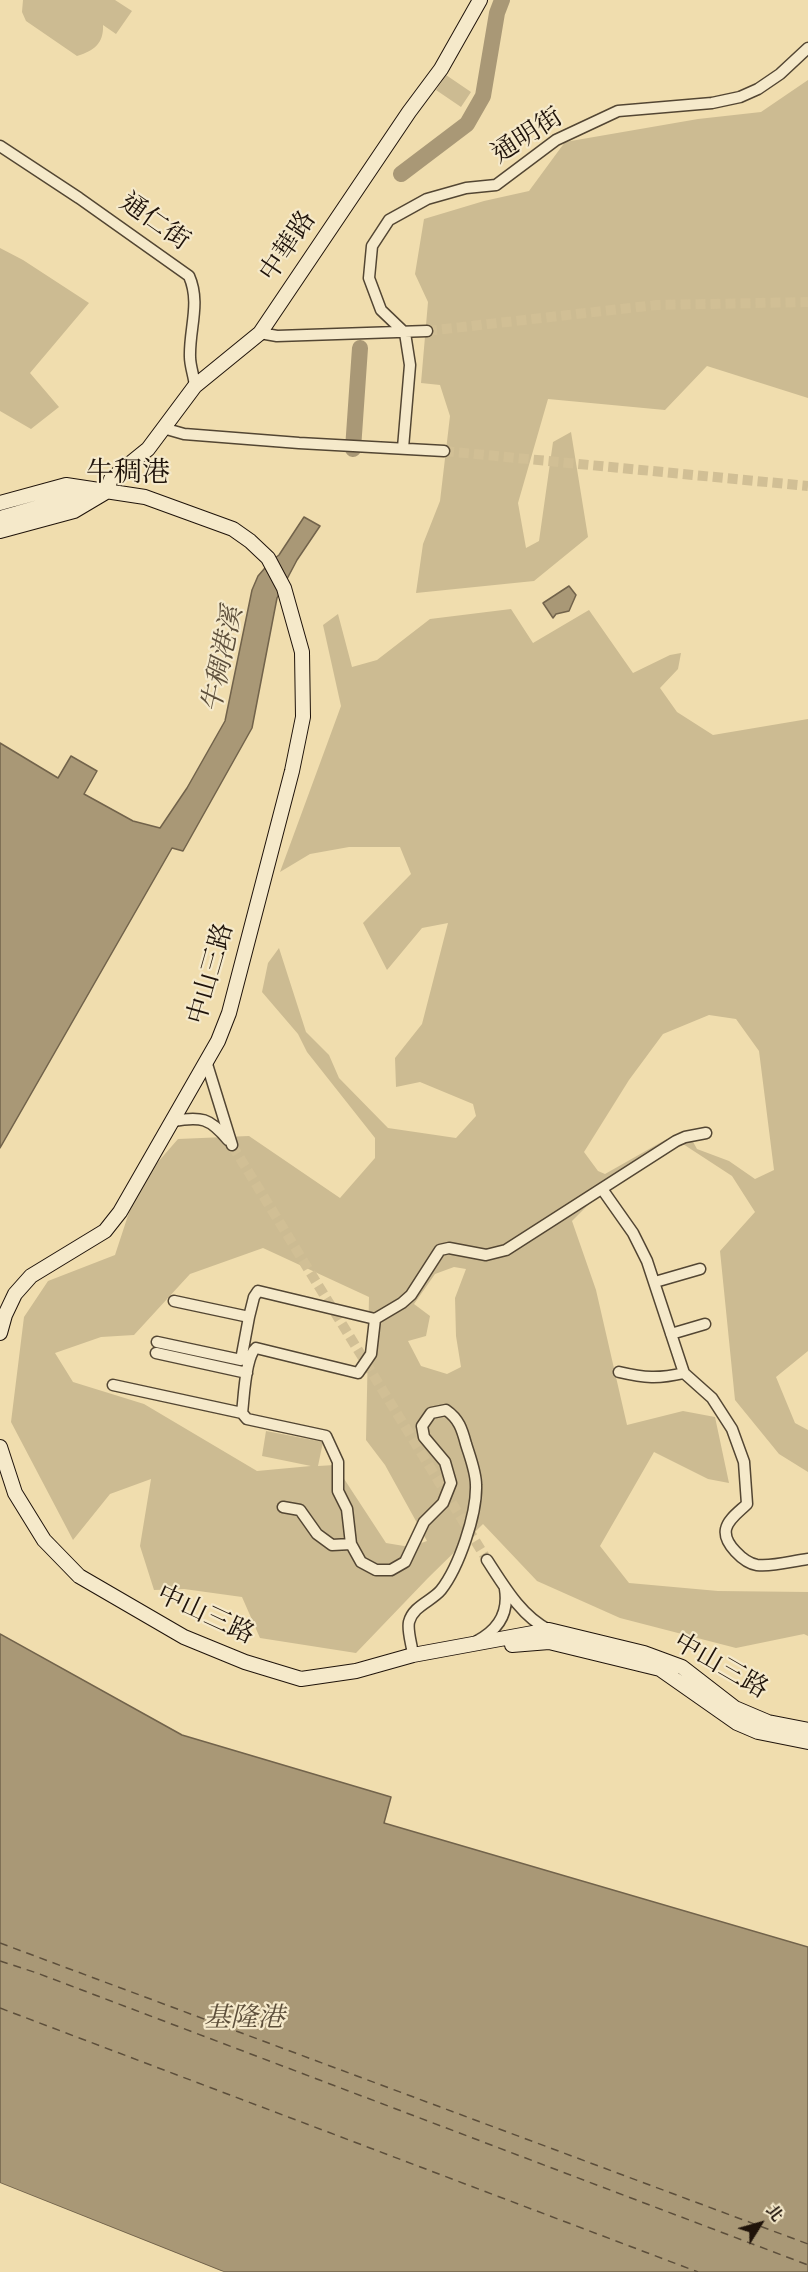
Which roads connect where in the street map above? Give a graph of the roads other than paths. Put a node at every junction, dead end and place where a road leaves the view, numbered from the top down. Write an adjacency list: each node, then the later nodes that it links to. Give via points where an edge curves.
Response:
1 (480, 0): 5 (street, 中華路, via 441,69)
2 (808, 48): 6 (street, 通明街, via 780,74 740,97 618,111 556,140 496,185 466,188 427,199 389,220 372,246 369,278 381,310)
3 (0, 146): 7 (street, 通仁街, via 189,276 194,288 190,357)
4 (427, 331): 6 (street)
5 (260, 333): 6 (street); 7 (street, 中華路)
6 (405, 333): 9 (street, via 410,365)
7 (195, 386): 8 (street, 中華路)
8 (163, 428): 9 (street, via 184,434); 11 (street, 中華路, via 148,449 111,478)
9 (403, 448): 10 (street)
10 (444, 451)
11 (106, 492): 12 (street, via 66,485); 13 (street); 14 (street, via 74,511); 15 (street, 中山三路, via 145,497 233,529 250,541 268,558 284,588 302,652 303,717 292,771 229,1014)
12 (0, 503)
13 (0, 518)
14 (0, 531)
15 (206, 1061): 16 (street, 中山三路); 16 (street, via 232,1145 214,1124 195,1118)
16 (173, 1121): 25 (street, 中山三路, via 105,1231 31,1276 15,1294)
17 (706, 1133): 18 (street, via 676,1141)
18 (602, 1189): 20 (street, via 633,1233); 23 (street, via 506,1250 486,1255 440,1250 411,1294)
19 (700, 1269): 20 (street)
20 (655, 1282): 26 (street)
21 (174, 1301): 22 (street)
22 (249, 1317): 23 (street, via 258,1291); 28 (street, via 241,1360 157,1347)
23 (375, 1319): 28 (street, via 371,1354 358,1373 256,1348)
24 (705, 1324): 26 (street)
25 (0, 1333)
26 (671, 1334): 29 (street)
27 (619, 1372): 29 (street, via 646,1378)
28 (247, 1373): 31 (street)
29 (684, 1373): 35 (street, via 712,1398 732,1429 744,1462 747,1504 726,1528 726,1538 749,1563)
30 (113, 1385): 31 (street)
31 (242, 1413): 34 (street, via 247,1419 326,1436 338,1462 338,1491 347,1509)
32 (0, 1447): 40 (street, 中山三路, via 15,1493 44,1540 72,1569 107,1594 184,1637 244,1662 301,1679 356,1671)
33 (283, 1507): 34 (street, via 300,1510 317,1534 332,1545)
34 (351, 1544): 40 (street, via 361,1562 376,1570 391,1570 405,1562 424,1522 443,1503 452,1483 445,1462 424,1437 422,1426 432,1413 446,1410 456,1417 476,1485 473,1512 447,1580 409,1623)
35 (808, 1559)
36 (487, 1560): 37 (street)
37 (504, 1587): 38 (street, via 533,1620); 39 (street, via 506,1610 502,1620)
38 (549, 1630): 39 (street, 中山三路); 41 (street, 中山三路, via 644,1653 682,1667 735,1708 768,1722)
39 (468, 1645): 40 (street, 中山三路); 42 (street, 中山三路, via 549,1642 660,1669 737,1723 758,1732)
40 (413, 1655)
41 (808, 1730)
42 (808, 1742)

